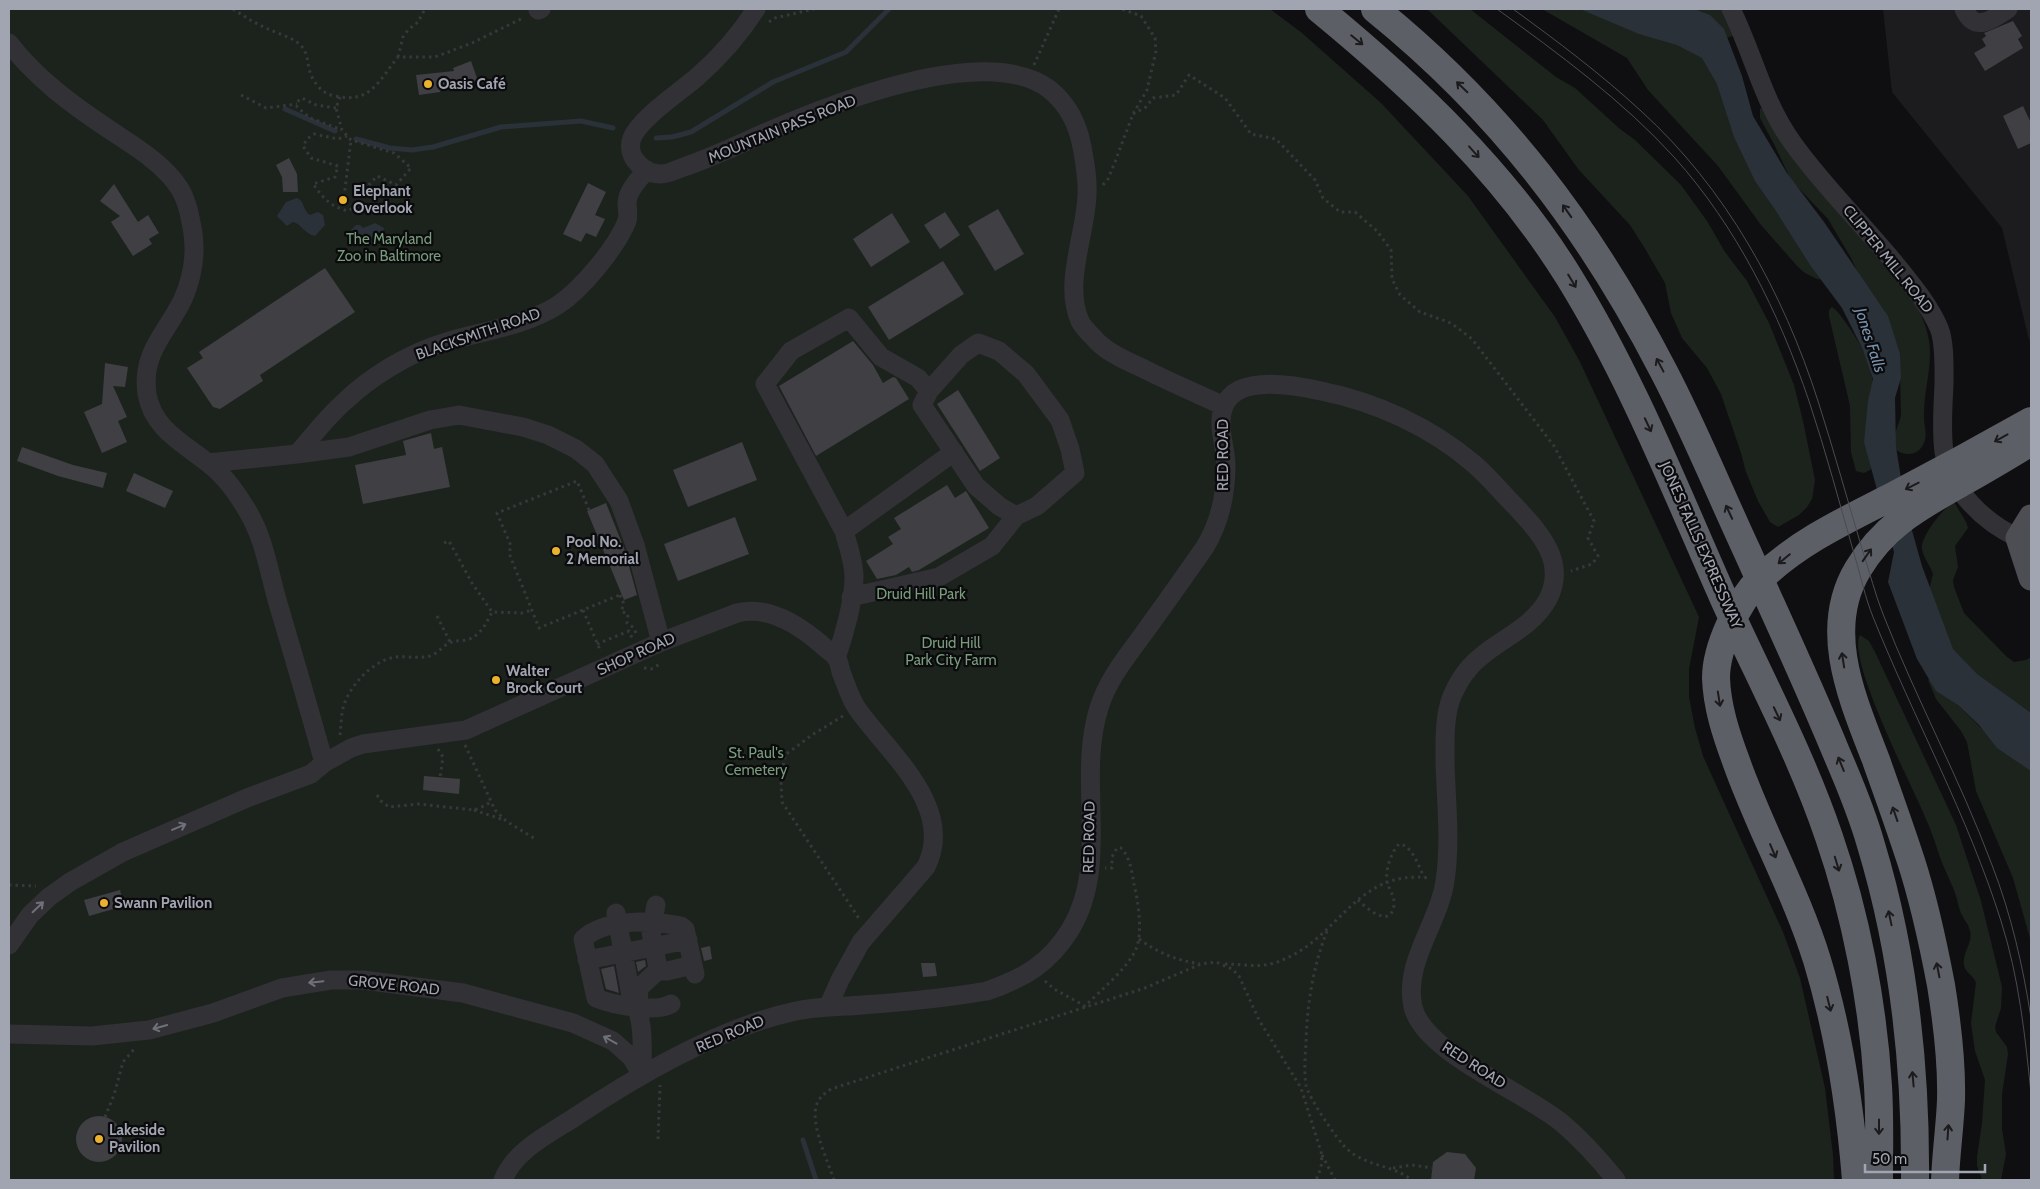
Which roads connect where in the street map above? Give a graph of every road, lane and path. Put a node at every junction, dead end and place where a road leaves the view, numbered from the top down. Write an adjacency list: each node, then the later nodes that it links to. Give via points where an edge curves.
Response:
1 (233, 9): 17 (path, via 297,42 305,50 311,75 318,87 329,95)
2 (426, 9): 14 (path, via 403,37)
3 (814, 9): 12 (path, via 775,18)
4 (1059, 9): 15 (path)
5 (1122, 9): 20 (path, via 1141,16 1155,38 1156,51 1148,90)
6 (1319, 9): 110 (highway, JONES FALLS EXPRESSWAY, one-way to 110, via 1415,91 1500,181 1568,275 1632,390 1797,756 1829,835 1852,911 1876,1052)
7 (1375, 9): 111 (highway, one-way to 7, via 1914,1083 1908,1021 1885,893 1852,791 1749,556 1664,372 1604,265 1564,205 1481,106 1437,62)
8 (1731, 9): 39 (street, CLIPPER MILL ROAD, via 1768,101 1783,129 1929,308 1940,330 1944,366 1942,426 1944,453 1950,471 1976,510 1999,529)
9 (1964, 9): 10 (street, via 1968,18 1976,22 1991,21)
10 (2008, 9)
11 (539, 10): 14 (path, via 435,57)
12 (762, 16): 24 (street, via 645,121 632,138 631,150 636,163)
13 (9, 43): 33 (street, via 18,56 73,105 142,152 181,190 194,233 194,259 182,299 147,363 146,379 152,413 162,427)
14 (398, 57): 17 (path, via 362,97)
15 (1029, 79): 24 (street, MOUNTAIN PASS ROAD, via 997,72 962,72 906,83 843,101 704,161 662,174); 25 (street, MOUNTAIN PASS ROAD, via 1049,89 1067,108 1079,129)
16 (241, 95): 18 (path, via 266,108)
17 (340, 97): 19 (path)
18 (295, 104): 19 (path, via 302,98 316,106); 21 (path, via 310,118)
19 (336, 108): 21 (path)
20 (1132, 114): 25 (path, via 1108,179 1098,191); 41 (path, via 1146,107 1154,98 1176,95 1188,75 1225,98 1251,134 1276,139 1315,180 1323,198 1340,212 1355,212 1377,231 1390,250 1392,279 1400,295 1420,312 1451,323 1472,339 1554,446 1594,521 1588,538 1598,556 1592,564 1573,571)
21 (342, 130): 22 (path)
22 (347, 136): 23 (path); 23 (path, via 338,139 314,134 303,146 312,158 338,166 335,177 313,184 325,200 348,211 360,203 367,187 377,176 396,185 411,168 394,153)
23 (351, 142): 26 (path)
24 (647, 170): 32 (street, BLACKSMITH ROAD, via 627,200 628,219 599,266 558,305 526,320 444,342 374,377 342,403)
25 (1087, 195): 28 (street, MOUNTAIN PASS ROAD, via 1074,277 1075,305 1080,322 1095,340 1116,356)
26 (344, 197)
27 (929, 391): 31 (street, via 922,405); 36 (street, via 961,355 978,343 999,351 1026,374 1060,420 1075,473 1036,506); 38 (street, via 918,378 881,357 849,318 791,351 765,384)
28 (1224, 406): 41 (street, RED ROAD, via 1244,388 1265,384 1349,396 1381,408 1417,426 1476,465 1545,541); 68 (street, RED ROAD, via 1221,425 1225,479 1215,530 1120,666 1098,708 1090,764)
29 (2031, 421): 34 (highway, one-way to 34)
30 (2031, 442): 34 (highway)
31 (954, 452): 36 (street, via 976,486); 38 (street)
32 (297, 454): 33 (street); 50 (street, via 349,447 430,420 459,415 523,427 576,449 595,464 618,501 635,545)
33 (208, 463): 61 (street, via 227,480 256,524 264,543)
34 (1973, 465): 109 (highway, one-way to 109, via 1824,531 1777,564 1757,582 1737,612 1722,647 1716,675 1721,714 1730,745 1799,910 1830,1006 1851,1120); 112 (highway, one-way to 34, via 1951,1099 1941,987 1912,863 1846,676 1840,630 1846,598 1857,570 1871,548 1888,529)
35 (589, 510): 44 (path, via 577,481 497,513)
36 (1016, 516): 43 (street, via 992,546 939,577)
37 (2031, 517): 39 (main road)
38 (844, 531): 43 (street, via 854,577)
39 (2018, 538): 42 (main road)
40 (444, 543): 46 (path, via 449,541 472,584)
41 (1555, 568): 70 (street, RED ROAD, via 1548,598 1538,613 1469,668 1451,700 1445,743)
42 (2031, 578)
43 (851, 597): 53 (street)
44 (532, 610): 45 (path, via 539,628); 46 (path)
45 (583, 610): 49 (path, via 621,594 624,604 621,611 629,616 627,623 634,628); 51 (path)
46 (492, 612): 48 (path, via 476,636)
47 (437, 616): 48 (path)
48 (450, 642): 59 (path, via 430,656 385,659 361,678 343,708)
49 (639, 642)
50 (661, 642): 53 (street, SHOP ROAD, via 750,610 764,612 798,627); 55 (street, SHOP ROAD)
51 (597, 644): 52 (path, via 629,631); 55 (path)
52 (634, 644)
53 (836, 658): 57 (street, SHOP ROAD)
54 (660, 664): 56 (path)
55 (607, 667): 59 (street, SHOP ROAD, via 466,730 363,744)
56 (651, 669)
57 (857, 708): 78 (street, SHOP ROAD, via 925,798 934,844 926,867); 78 (path, via 785,755 781,795 782,802)
58 (463, 740): 64 (path)
59 (341, 753): 61 (street, SHOP ROAD)
60 (443, 757): 62 (path)
61 (324, 763): 73 (street, one-way to 61, via 123,852 311,774)
62 (440, 777)
63 (377, 795): 65 (path, via 389,807 418,804)
64 (491, 802): 65 (path); 66 (path)
65 (474, 810): 66 (path)
66 (506, 821): 67 (path)
67 (538, 840)
68 (1089, 868): 79 (path, via 1112,868 1117,848 1125,852 1136,891); 91 (street, RED ROAD, via 1086,897 1066,937 1035,970 1014,982 987,992 966,995)
69 (1424, 878): 70 (path); 71 (path); 71 (path, via 1408,849 1399,844 1392,856)
70 (1446, 880): 108 (street, RED ROAD, via 1414,976 1411,994 1420,1024 1455,1056 1562,1123)
71 (1387, 882): 74 (path); 74 (path, via 1394,904 1387,915 1373,913)
72 (9, 885): 73 (path, via 36,886)
73 (52, 895): 81 (street, one-way to 73, via 30,915)
74 (1358, 900): 77 (path)
75 (654, 913): 76 (street); 80 (street, via 681,926); 83 (street)
76 (617, 918): 82 (street); 84 (street, via 584,939)
77 (1327, 931): 86 (path, via 1304,948 1273,964); 96 (path, via 1310,992)
78 (868, 932): 91 (street, SHOP ROAD, via 850,960)
79 (1139, 939): 85 (path, via 1157,952); 89 (path, via 1131,958)
80 (688, 943): 83 (street); 83 (street, via 694,970 667,971)
81 (9, 945)
82 (624, 957): 83 (street); 84 (street); 90 (street, via 631,996)
83 (655, 957): 90 (street, via 639,988)
84 (588, 964): 90 (street, via 596,998)
85 (1201, 964): 86 (path); 89 (path, via 1160,983)
86 (1223, 964): 97 (path, via 1239,976 1259,1020)
87 (1041, 977): 89 (path, via 1054,989)
88 (671, 1004): 90 (street)
89 (1085, 1006): 104 (path, via 844,1084 824,1094 818,1100 815,1116)
90 (638, 1007): 95 (street, via 642,1027)
91 (828, 1008): 94 (street, RED ROAD, via 794,1011 761,1020 724,1034)
92 (149, 1030): 93 (street, GROVE ROAD, via 92,1036); 95 (street, GROVE ROAD, one-way to 92, via 631,1057 613,1041 573,1023 463,993 363,980 331,980 282,988 213,1014); 98 (path, via 123,1062)
93 (9, 1034)
94 (662, 1065): 95 (street, RED ROAD); 99 (path)
95 (642, 1075): 103 (street, RED ROAD, via 529,1147 516,1158)
96 (1306, 1087): 97 (path); 101 (path, via 1336,1138 1347,1149 1366,1162)
97 (1301, 1088): 100 (path)
98 (105, 1117)
99 (658, 1139)
100 (1322, 1154): 105 (path); 106 (path)
101 (1392, 1168): 102 (path, via 1420,1165); 107 (path)
102 (1432, 1168)
103 (503, 1180)
104 (834, 1180)
105 (1316, 1180)
106 (1335, 1180)
107 (1412, 1180)
108 (1616, 1180)
109 (1856, 1180)
110 (1879, 1180)
111 (1915, 1180)
112 (1945, 1180)

